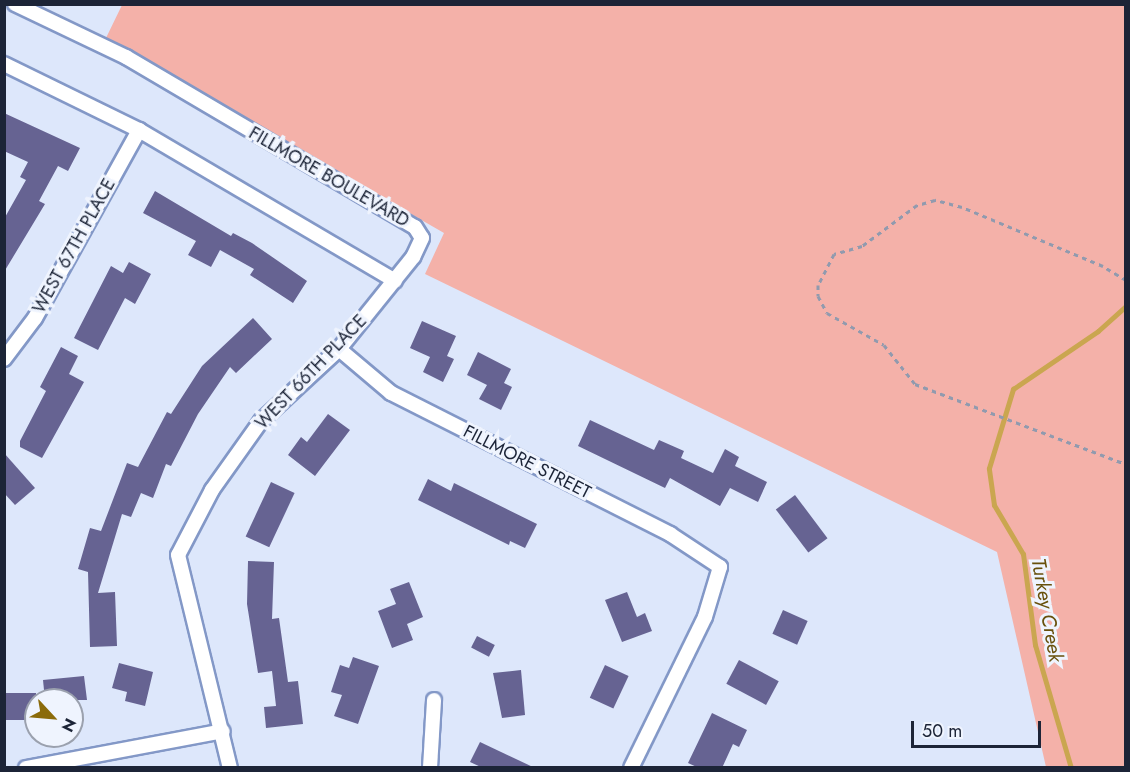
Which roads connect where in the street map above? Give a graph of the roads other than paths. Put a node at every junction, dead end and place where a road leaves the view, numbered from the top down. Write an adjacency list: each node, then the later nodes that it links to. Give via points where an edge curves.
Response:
1 (15, 4): 4 (street, FILLMORE BOULEVARD, via 126,57 415,227 422,238)
2 (4, 64): 3 (street)
3 (138, 130): 4 (street); 6 (street, WEST 67TH PLACE, via 35,318)
4 (394, 281): 5 (street, WEST 66TH PLACE)
5 (339, 349): 8 (street, WEST 66TH PLACE, via 261,421 212,490 178,555); 12 (street, FILLMORE STREET, via 391,393 670,534 720,567 705,617)
6 (4, 359)
7 (434, 700): 11 (street)
8 (223, 731): 9 (street); 10 (street, WEST 66TH PLACE)
9 (26, 768)
10 (230, 768)
11 (430, 768)
12 (631, 768)

